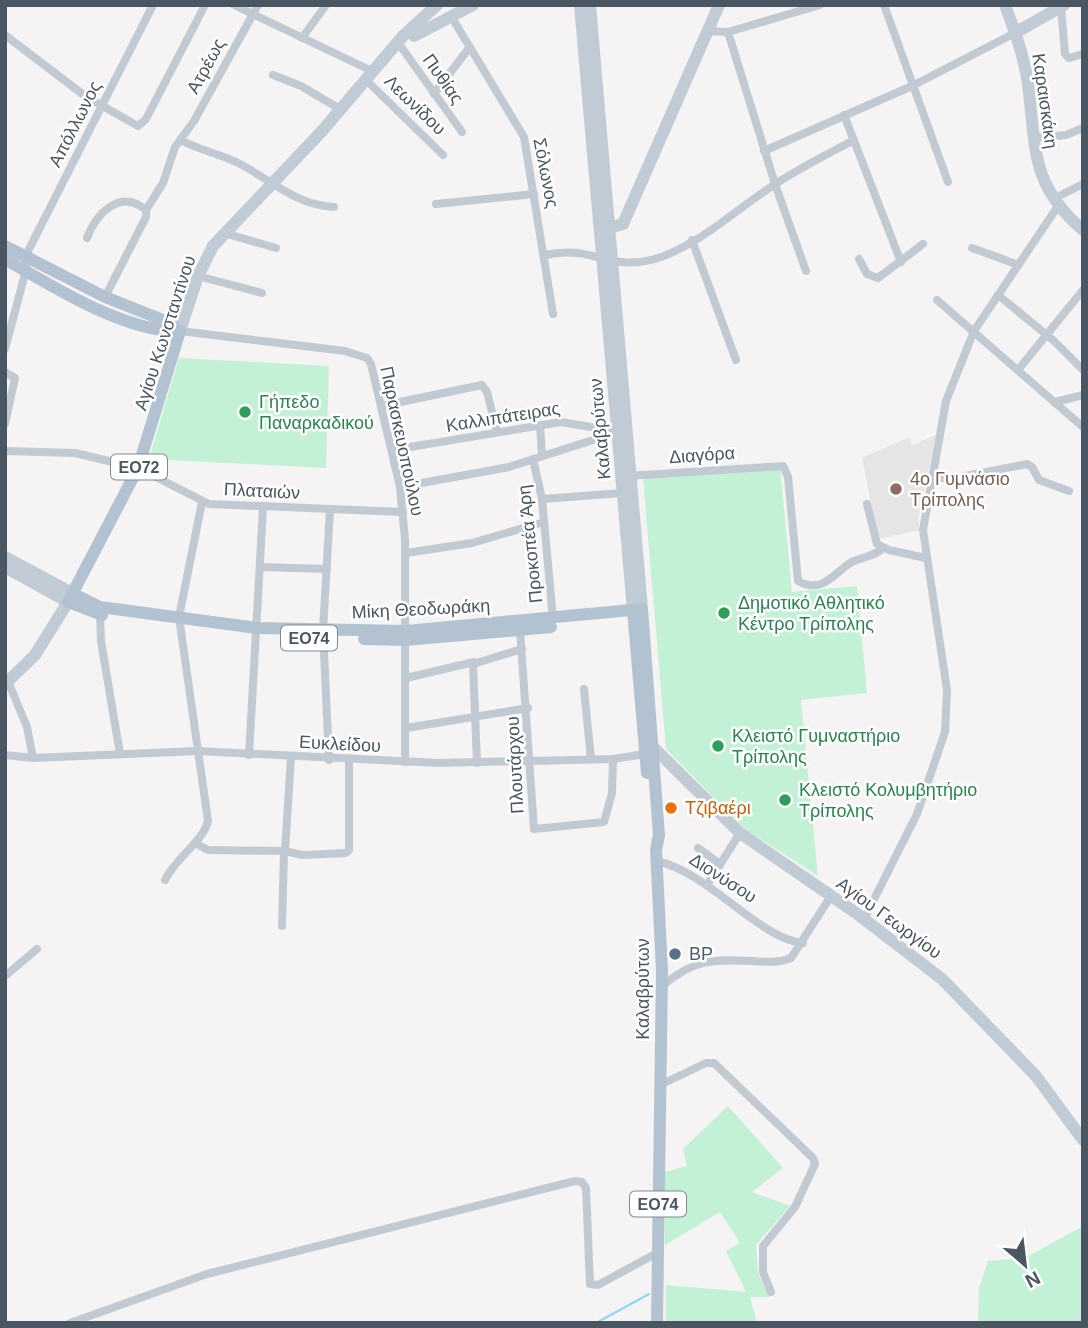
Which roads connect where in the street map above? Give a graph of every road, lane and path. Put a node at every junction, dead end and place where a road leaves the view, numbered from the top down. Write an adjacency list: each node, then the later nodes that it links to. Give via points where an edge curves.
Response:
1 (153, 5): 29 (street, Απόλλωνος)
2 (205, 5): 29 (street, via 146,119 138,126)
3 (234, 5): 15 (street, Λεωνίδου)
4 (326, 5): 21 (street)
5 (473, 5): 14 (main road, Αγίου Κωνσταντίνου)
6 (580, 5): 48 (main road, Καλαβρύτων)
7 (590, 5): 48 (main road, Καλαβρύτων)
8 (719, 5): 17 (main road)
9 (820, 5): 18 (street)
10 (884, 5): 27 (street)
11 (1005, 5): 19 (main road, Καραισκάκη)
12 (1062, 6): 19 (main road); 24 (street, via 1065,54 1069,58)
13 (431, 7): 14 (main road); 16 (main road); 22 (main road, Αγίου Κωνσταντίνου)
14 (450, 9): 16 (main road, Αγίου Κωνσταντίνου); 23 (street, Σόλωνος)
15 (255, 10): 21 (street, Λεωνίδου); 35 (street, Ατρέως)
16 (421, 31): 22 (main road, Αγίου Κωνσταντίνου)
17 (707, 31): 18 (street); 48 (main road, via 623,224)
18 (727, 32): 37 (street)
19 (1015, 33): 27 (street); 34 (main road, Καραισκάκη, via 1027,78)
20 (5, 36): 29 (street)
21 (302, 38): 26 (street, Λεωνίδου)
22 (399, 44): 26 (main road, Αγίου Κωνσταντίνου); 28 (street, Πυθίας)
23 (469, 48): 28 (street); 43 (street, Σόλωνος, via 524,137)
24 (1083, 54)
25 (273, 75): 30 (street)
26 (368, 75): 30 (main road, Αγίου Κωνσταντίνου); 38 (street, Λεωνίδου)
27 (912, 86): 31 (street); 39 (street)
28 (434, 94): 33 (street, Πυθίας)
29 (101, 107): 62 (street, Απόλλωνος)
30 (340, 109): 42 (main road, Αγίου Κωνσταντίνου)
31 (844, 115): 36 (street); 37 (street)
32 (1083, 128): 34 (street, via 1066,135)
33 (462, 132)
34 (1032, 138): 44 (main road, Καραισκάκη, via 1038,170)
35 (180, 140): 42 (street, via 236,162); 47 (street, Ατρέως)
36 (854, 140): 40 (street); 61 (street)
37 (764, 151): 40 (street)
38 (443, 155)
39 (948, 182)
40 (775, 184): 52 (street); 64 (street)
41 (1083, 184): 44 (street)
42 (271, 185): 46 (street, via 316,205); 50 (main road, Αγίου Κωνσταντίνου)
43 (534, 194): 45 (street); 57 (street, Σόλωνος)
44 (1056, 203): 49 (main road, Καραισκάκη); 63 (street)
45 (436, 204)
46 (334, 207)
47 (146, 210): 51 (street, via 131,204 105,208); 69 (street, Ατρέως)
48 (606, 229): 60 (main road, Καλαβρύτων)
49 (1083, 230)
50 (224, 233): 55 (street); 65 (main road, Αγίου Κωνσταντίνου)
51 (87, 238)
52 (692, 240): 60 (street, via 655,259 623,264); 78 (street)
53 (923, 244): 61 (street)
54 (5, 246): 62 (main road)
55 (276, 248)
56 (972, 248): 63 (street)
57 (545, 255): 60 (street, via 570,250); 73 (street, Σόλωνος)
58 (5, 259): 62 (main road)
59 (859, 259): 61 (street, via 874,278)
60 (607, 261): 88 (main road, Καλαβρύτων)
61 (901, 262)
62 (26, 263): 69 (main road); 74 (main road, via 132,322); 77 (street, Απόλλωνος)
63 (1019, 265): 68 (street)
64 (807, 271)
65 (198, 276): 67 (street); 74 (main road, Αγίου Κωνσταντίνου)
66 (1083, 290): 71 (street)
67 (262, 293)
68 (998, 295): 75 (street); 76 (street)
69 (105, 297): 74 (main road)
70 (937, 300): 75 (street)
71 (1075, 300): 72 (street); 76 (street)
72 (1083, 307)
73 (554, 314)
74 (180, 331): 84 (street, Παρασκευοπούλου, via 359,355 371,364); 93 (main road, Αγίου Κωνσταντίνου / ΕΟ72)
75 (974, 331): 79 (street); 95 (street, via 946,401)
76 (1047, 334): 79 (street); 80 (street)
77 (5, 349)
78 (737, 360)
79 (1018, 370): 83 (street)
80 (1083, 370)
81 (5, 372): 85 (street, via 15,378)
82 (1083, 395): 83 (street)
83 (1055, 402): 87 (street)
84 (381, 406): 89 (street, via 484,387); 90 (street, Παρασκευοπούλου)
85 (5, 424)
86 (540, 425): 88 (street, Καλλιπάτειρας, via 568,422); 89 (street, Καλλιπάτειρας); 92 (street, Προκοπέα Άρη)
87 (1083, 427)
88 (623, 431): 92 (street); 94 (main road, Καλαβρύτων)
89 (497, 432): 90 (street, Καλλιπάτειρας)
90 (392, 450): 96 (street, Παρασκευοπούλου)
91 (5, 451): 93 (street, Πλαταιών, via 75,453)
92 (538, 457): 96 (street); 99 (street, Προκοπέα Άρη)
93 (138, 468): 100 (street, Πλαταιών); 113 (main road, Αγίου Κωνσταντίνου / ΕΟ72)
94 (626, 477): 98 (main road, Καλαβρύτων); 106 (street, Διαγόρα, via 783,466 788,477 798,581 809,585 826,583 851,563); 114 (main road, Καλαβρύτων)
95 (932, 478): 97 (street, via 1027,464 1039,480); 109 (street, via 923,530)
96 (400, 487): 104 (street, Παρασκευοπούλου)
97 (1069, 491)
98 (623, 494): 99 (street); 114 (main road, Καλαβρύτων)
99 (542, 499): 105 (street, Προκοπέα Άρη)
100 (202, 502): 102 (street, Πλαταιών); 116 (street)
101 (867, 504): 106 (street, via 875,540)
102 (263, 508): 103 (street, Πλαταιών); 111 (street)
103 (330, 509): 104 (street, Πλαταιών); 112 (street)
104 (403, 512): 107 (street, Παρασκευοπούλου)
105 (544, 522): 107 (street, via 472,543); 117 (street, Προκοπέα Άρη)
106 (883, 548): 109 (street)
107 (406, 553): 121 (street, Παρασκευοπούλου)
108 (5, 557): 113 (main road, Μίκη Θεοδωράκη)
109 (926, 558): 153 (street, via 947,690 945,732 917,814)
110 (5, 567): 113 (main road, Μίκη Θεοδωράκη)
111 (260, 567): 112 (street); 119 (street)
112 (327, 569): 120 (street)
113 (70, 597): 115 (main road, Μίκη Θεοδωράκη / ΕΟ74); 116 (main road, Μίκη Θεοδωράκη / ΕΟ74); 125 (main road, ΕΟ72, via 35,655)
114 (638, 614): 117 (main road, Μίκη Θεοδωράκη / ΕΟ74); 130 (main road, Καλαβρύτων / ΕΟ74)
115 (100, 615): 116 (main road, Μίκη Θεοδωράκη / ΕΟ74); 132 (street)
116 (180, 622): 119 (main road, Μίκη Θεοδωράκη / ΕΟ74); 131 (street)
117 (553, 623): 118 (main road, Μίκη Θεοδωράκη / ΕΟ74); 121 (main road, Μίκη Θεοδωράκη / ΕΟ74)
118 (520, 630): 121 (main road, Μίκη Θεοδωράκη / ΕΟ74); 122 (street, Πλουτάρχου)
119 (257, 632): 120 (main road, Μίκη Θεοδωράκη / ΕΟ74); 134 (street)
120 (323, 634): 121 (main road, Μίκη Θεοδωράκη / ΕΟ74); 140 (street)
121 (406, 635): 124 (street, Παρασκευοπούλου)
122 (522, 649): 123 (street); 127 (street, Πλουτάρχου)
123 (474, 662): 124 (street); 128 (street)
124 (405, 678): 129 (street, Παρασκευοπούλου)
125 (7, 681): 136 (street, via 27,727)
126 (584, 689): 138 (street)
127 (528, 708): 128 (street); 137 (street, Πλουτάρχου)
128 (475, 715): 129 (street); 143 (street)
129 (406, 728): 142 (street, Παρασκευοπούλου)
130 (648, 749): 139 (street, Ευκλείδου); 144 (main road, Αγίου Γεωργίου); 148 (main road, Καλαβρύτων / ΕΟ74, via 659,835)
131 (198, 751): 132 (street, Ευκλείδου); 134 (street, Ευκλείδου); 145 (street, via 208,821)
132 (120, 754): 136 (street, Ευκλείδου)
133 (5, 755): 136 (street, Ευκλείδου)
134 (249, 755): 135 (street, Ευκλείδου)
135 (291, 757): 140 (street, Ευκλείδου); 147 (street)
136 (33, 758)
137 (530, 758): 138 (street, Ευκλείδου); 139 (street, Πλουτάρχου, via 534,829 604,822 612,793); 143 (street, Ευκλείδου)
138 (591, 759): 139 (street, Ευκλείδου)
139 (613, 759)
140 (329, 760): 141 (street, Ευκλείδου)
141 (349, 761): 142 (street, Ευκλείδου); 147 (street, via 348,852 303,855)
142 (405, 762): 143 (street, Ευκλείδου)
143 (477, 763)
144 (740, 833): 149 (street); 152 (main road, Αγίου Γεωργίου)
145 (195, 843): 147 (street, via 208,850); 150 (street, via 173,864)
146 (698, 848): 149 (street)
147 (284, 851): 154 (street)
148 (657, 855): 151 (street, Διονύσου); 158 (main road, Καλαβρύτων / ΕΟ74)
149 (720, 864): 151 (street)
150 (165, 880)
151 (707, 885): 155 (street, Διονύσου, via 782,939)
152 (831, 896): 153 (main road, Αγίου Γεωργίου); 155 (street)
153 (864, 919): 160 (main road, Αγίου Γεωργίου, via 948,985 1043,1084)
154 (282, 926)
155 (803, 943): 158 (street, via 786,960 703,961)
156 (37, 949): 157 (street)
157 (5, 976)
158 (662, 986): 159 (main road, Καλαβρύτων / ΕΟ74)
159 (660, 1085): 161 (main road, ΕΟ74); 162 (street, via 714,1063 813,1158 815,1164 795,1207 763,1246 763,1272)
160 (1083, 1140)
161 (657, 1254): 163 (street, via 598,1285 590,1284 586,1188 575,1181 207,1274); 164 (main road, ΕΟ74)
162 (771, 1292)
163 (70, 1323)
164 (657, 1323)

